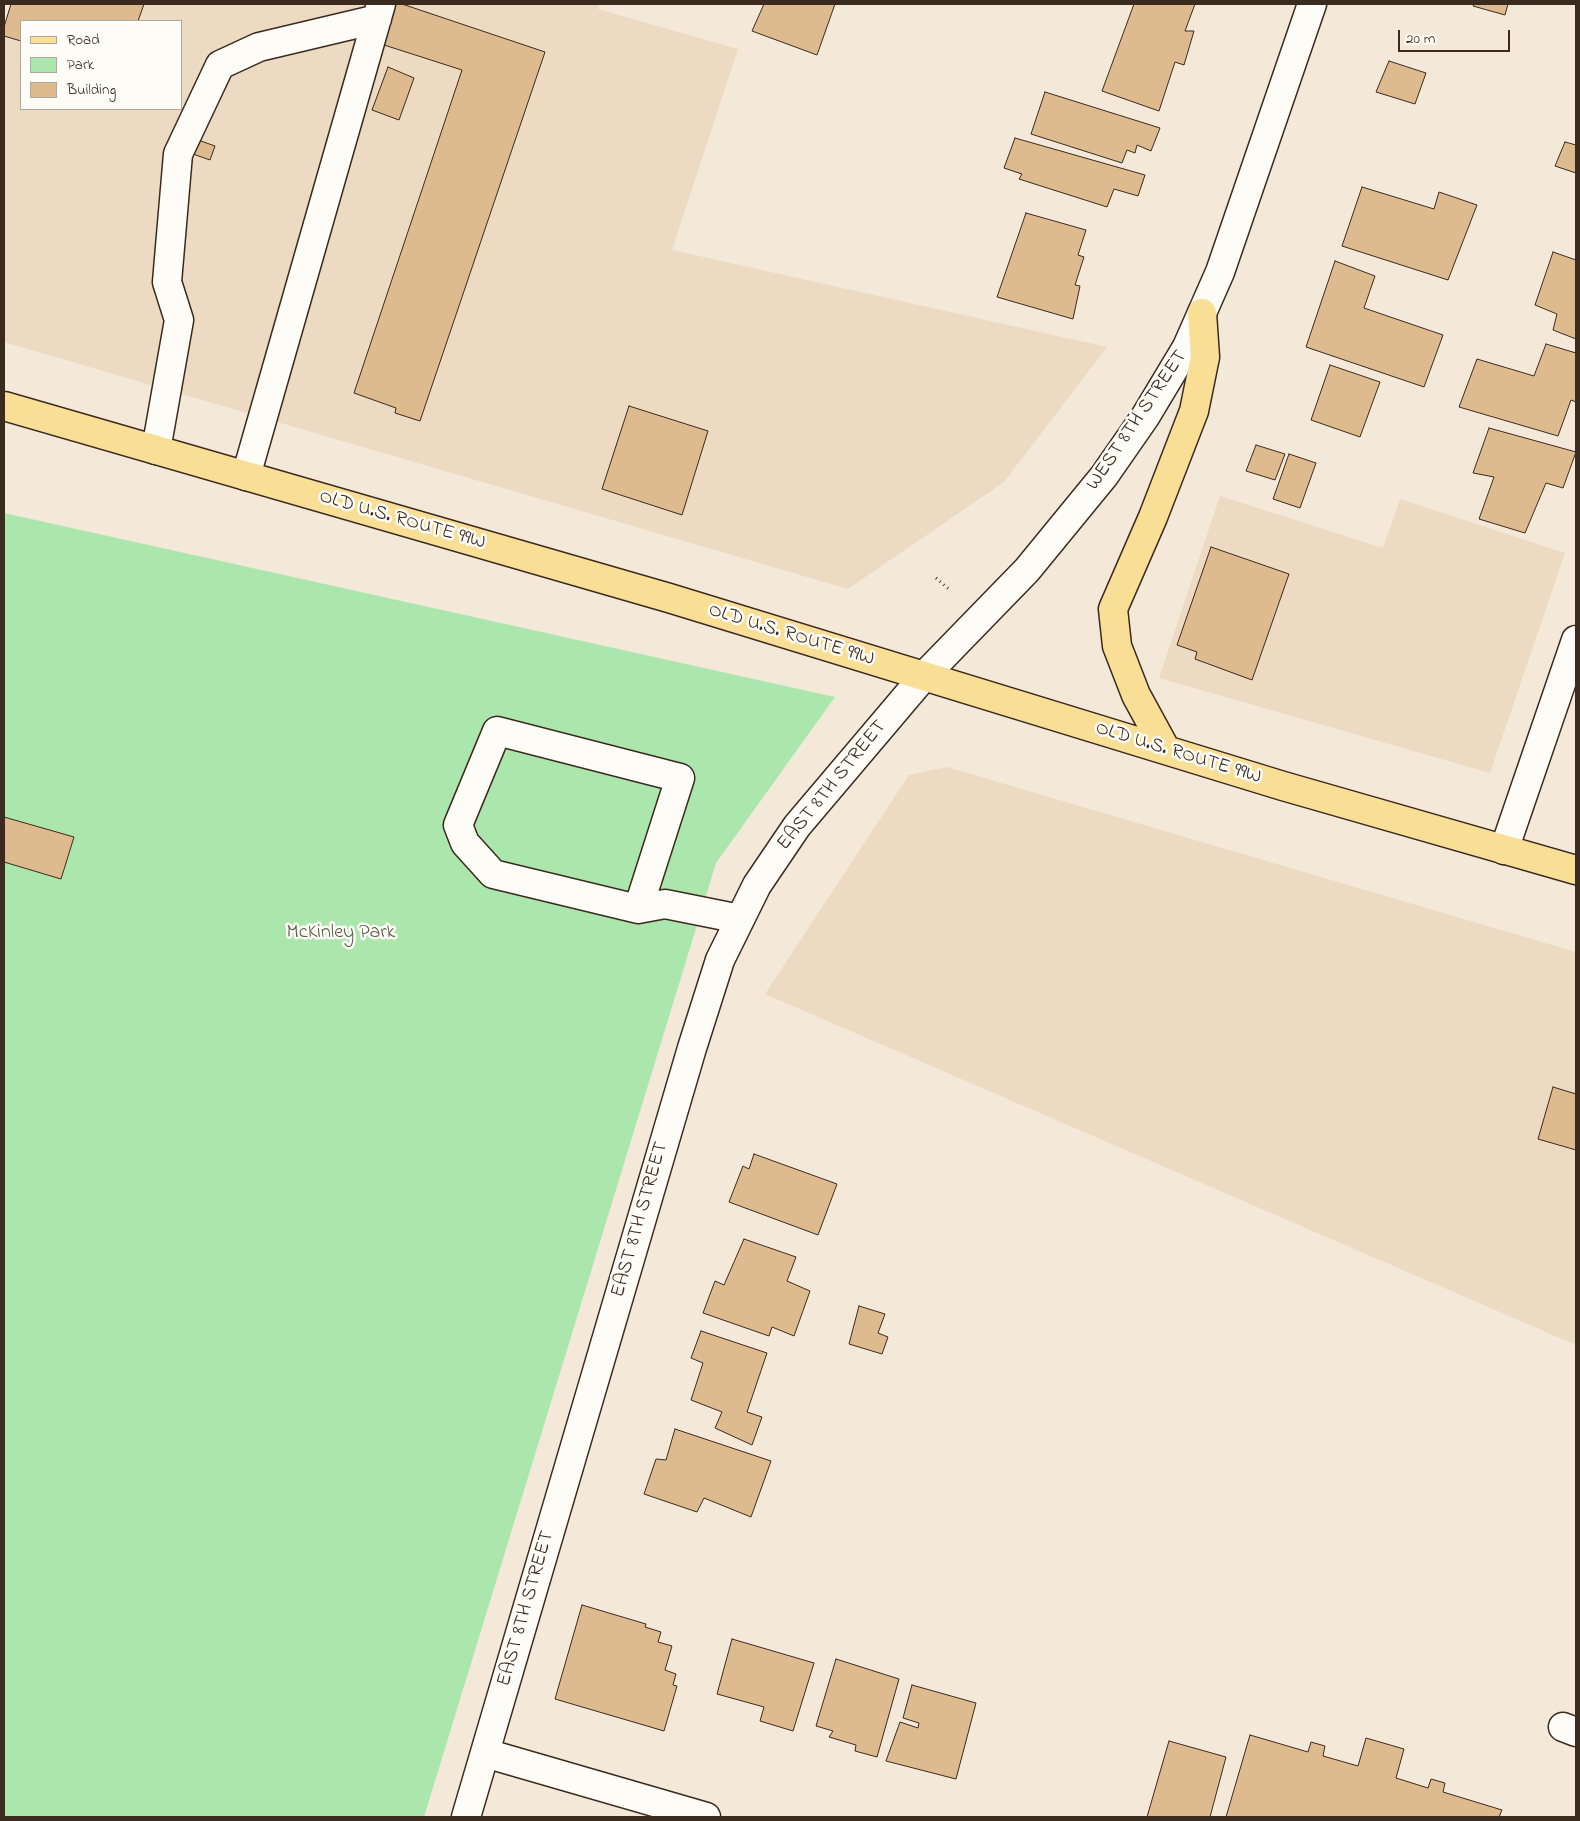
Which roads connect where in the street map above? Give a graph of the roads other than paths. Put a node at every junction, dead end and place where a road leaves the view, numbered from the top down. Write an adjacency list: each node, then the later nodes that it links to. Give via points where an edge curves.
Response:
1 (1312, 4): 3 (street, WEST 8TH STREET, via 1220,272)
2 (379, 12): 5 (street, via 259,47 220,65 178,154 167,282 180,320); 6 (street)
3 (1202, 314): 8 (street, WEST 8TH STREET, via 1187,347 1146,417 1104,476 1028,570); 9 (main road, via 1205,357 1194,411 1114,609 1117,646 1136,695)
4 (4, 406): 5 (main road, OLD U.S. ROUTE 99W)
5 (156, 450): 6 (main road, OLD U.S. ROUTE 99W)
6 (246, 476): 8 (main road, OLD U.S. ROUTE 99W, via 669,598)
7 (1576, 640): 10 (street)
8 (924, 676): 9 (main road, OLD U.S. ROUTE 99W); 13 (street, EAST 8TH STREET, via 796,826 757,885)
9 (1166, 750): 10 (main road, OLD U.S. ROUTE 99W)
10 (1504, 850): 11 (main road, OLD U.S. ROUTE 99W)
11 (1576, 870)
12 (638, 909): 12 (street, via 493,874 465,843 458,825 498,731 680,778); 13 (street, via 666,904)
13 (740, 919): 14 (street, EAST 8TH STREET, via 720,960 692,1048)
14 (485, 1753): 15 (street, EAST 8TH STREET); 16 (street)
15 (466, 1817)
16 (706, 1817)

